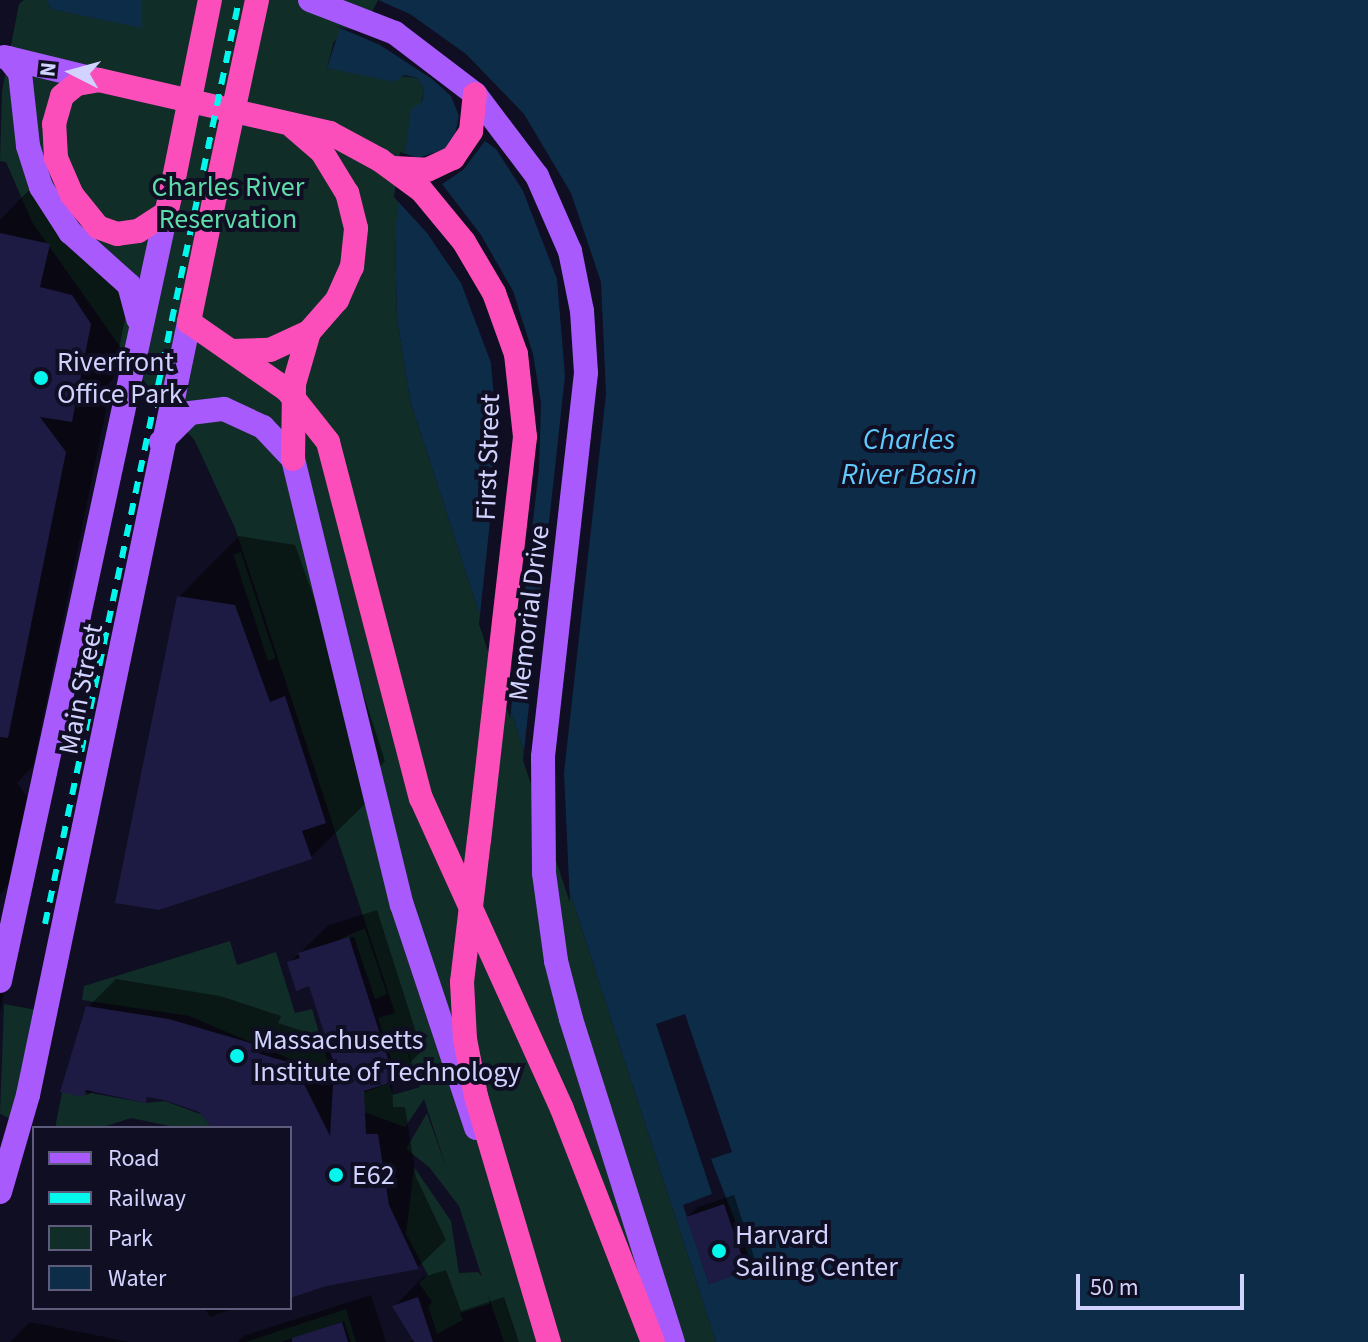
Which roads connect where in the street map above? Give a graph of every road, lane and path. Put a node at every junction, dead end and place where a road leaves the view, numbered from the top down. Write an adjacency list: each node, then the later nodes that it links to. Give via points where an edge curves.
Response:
1 (210, 0): 9 (highway, Main Street, bridge)
2 (257, 0): 10 (highway, Main Street, bridge)
3 (315, 1): 6 (main road, Memorial Drive, via 395,33)
4 (4, 57): 5 (main road, First Street); 12 (main road, via 20,73 28,146 41,187 75,237 129,285 137,301)
5 (99, 80): 7 (highway, First Street); 9 (highway, via 72,87 57,106 53,143 68,187 98,227 112,233 138,231)
6 (475, 94): 8 (highway, via 471,131 453,158 427,170); 22 (main road, Memorial Drive, via 514,141 546,194 570,251 585,329 584,393 543,757 547,904 562,988)
7 (269, 115): 8 (highway, First Street, via 330,133); 11 (highway, via 299,131 322,152 343,185 355,220 349,276 332,307)
8 (392, 167): 19 (highway, First Street, bridge, via 431,200 464,242 499,304 516,354 524,453 462,982 469,1066)
9 (166, 213): 12 (main road, Main Street)
10 (189, 322): 13 (highway); 15 (main road, Main Street)
11 (309, 332): 13 (highway, via 270,350); 14 (highway)
12 (139, 335): 17 (main road, Main Street)
13 (232, 351): 14 (highway)
14 (293, 395): 16 (highway); 21 (highway, via 331,450 394,712 421,798 562,1109)
15 (161, 442): 16 (main road, via 190,413 224,409 263,427); 18 (main road, Main Street, via 28,1095)
16 (293, 459): 19 (main road, via 405,916 453,1068)
17 (0, 981)
18 (0, 1192)
19 (502, 1194): 20 (highway)
20 (549, 1342)
21 (653, 1342)
22 (673, 1342)

